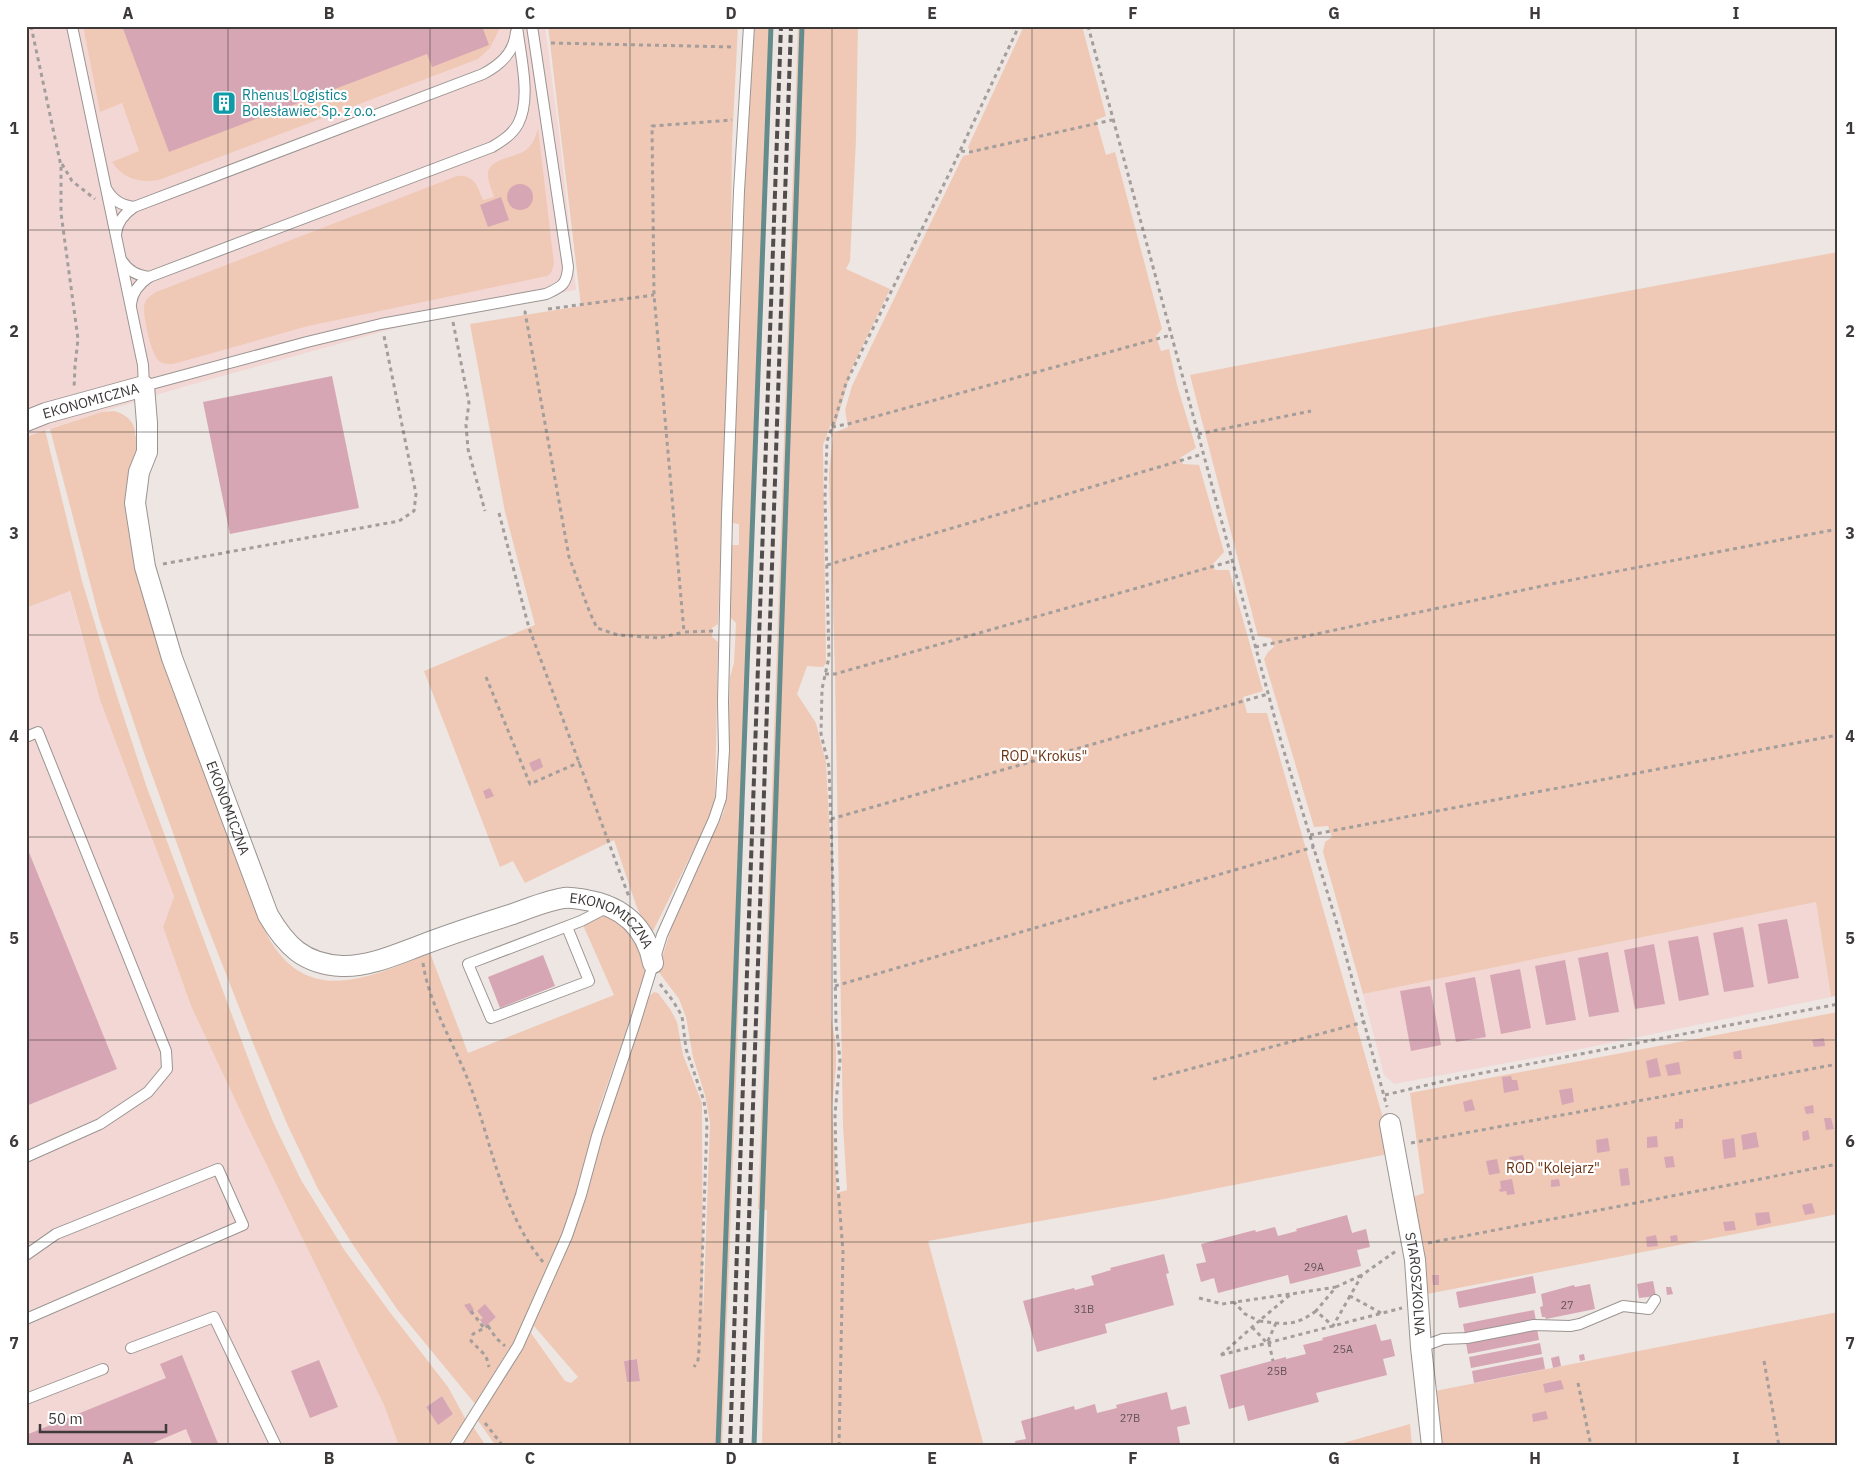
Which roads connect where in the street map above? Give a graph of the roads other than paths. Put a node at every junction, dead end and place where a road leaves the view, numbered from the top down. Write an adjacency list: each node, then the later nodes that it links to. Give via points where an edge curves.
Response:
1 (72, 26): 5 (lane)
2 (516, 26): 6 (lane, via 516,36 509,52 498,66 483,74); 9 (lane, via 525,91 524,108 518,125 507,138 492,147)
3 (532, 26): 11 (lane, via 568,267 567,279 560,288 546,294 381,324)
4 (749, 26): 16 (lane, via 727,515 721,798 662,935)
5 (104, 182): 6 (lane, via 114,200); 7 (lane)
6 (134, 207): 7 (lane, via 119,221)
7 (116, 241): 8 (lane)
8 (119, 252): 9 (lane, via 129,270); 10 (lane)
9 (149, 277): 10 (lane, via 134,291)
10 (131, 311): 11 (lane, via 143,365)
11 (144, 386): 12 (street, EKONOMICZNA); 14 (street, EKONOMICZNA, via 147,452 135,502 145,567 172,658 268,915 280,936 312,960 343,966 385,958 564,898)
12 (26, 421)
13 (26, 737): 18 (lane, via 38,732 166,1051 167,1069 148,1092 100,1124)
14 (609, 906): 15 (lane); 16 (street, EKONOMICZNA, via 633,922 648,944)
15 (566, 927): 15 (lane, via 468,964 491,1018 589,981)
16 (652, 967): 27 (lane, via 567,1236 514,1352)
17 (1390, 1124): 22 (street, STAROSZKOLNA)
18 (26, 1157)
19 (26, 1255): 21 (lane, via 56,1234 218,1169 243,1225)
20 (1655, 1300): 22 (lane, via 1649,1309 1623,1306 1580,1324 1534,1325 1467,1338 1443,1339)
21 (26, 1319)
22 (1421, 1347): 28 (street, STAROSZKOLNA)
23 (131, 1348): 26 (lane, via 214,1317)
24 (103, 1369): 25 (lane)
25 (27, 1398)
26 (276, 1446)
27 (455, 1446)
28 (1432, 1446)

